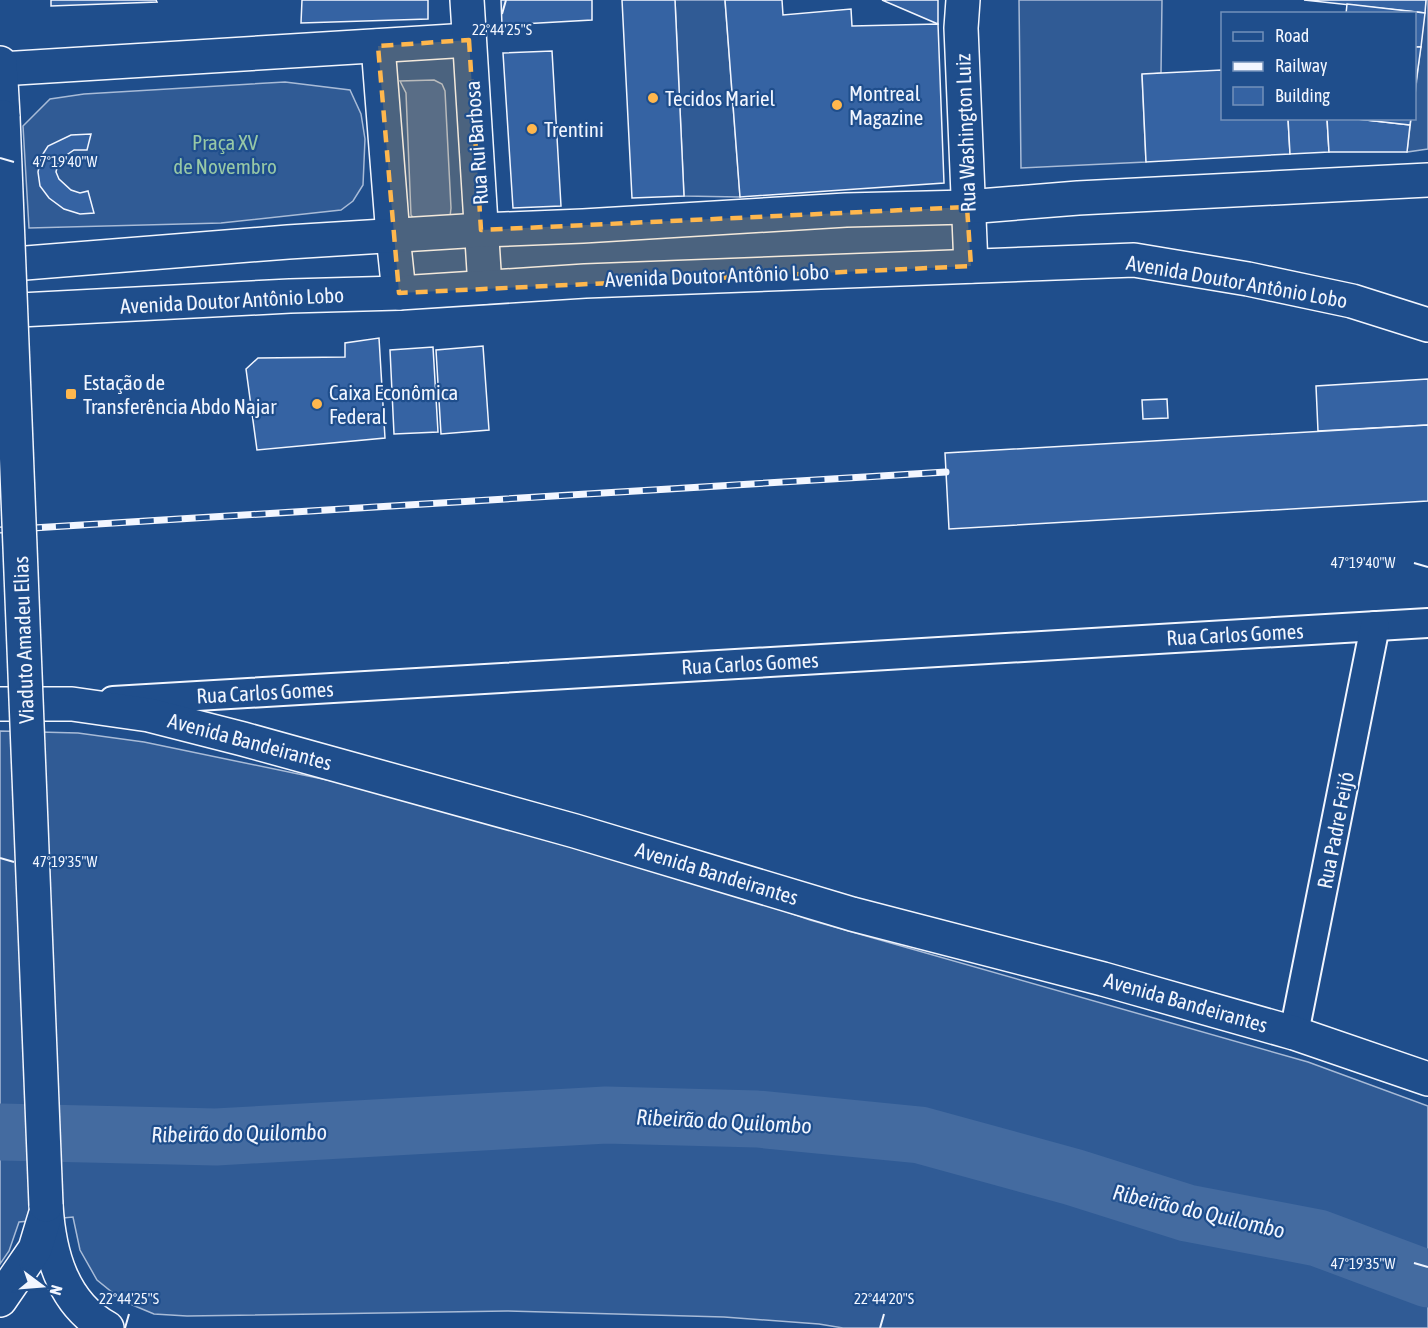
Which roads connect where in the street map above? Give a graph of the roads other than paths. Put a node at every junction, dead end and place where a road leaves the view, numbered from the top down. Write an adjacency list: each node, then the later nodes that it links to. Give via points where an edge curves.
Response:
1 (467, 0): 3 (main road, Rua Rui Barbosa)
2 (963, 0): 8 (main road, Rua Washington Luiz)
3 (470, 40): 4 (main road); 9 (main road, Rua Rui Barbosa)
4 (378, 46): 6 (main road); 10 (main road)
5 (0, 63): 6 (main road, Viaduto Amadeu Elias)
6 (0, 69): 23 (main road, Viaduto Amadeu Elias, bridge)
7 (1428, 180): 8 (main road)
8 (967, 207): 9 (main road); 12 (main road, Rua Washington Luiz)
9 (481, 230): 10 (main road); 13 (main road, Rua Rui Barbosa)
10 (393, 236): 11 (main road); 14 (main road)
11 (0, 265)
12 (971, 266): 13 (main road, Avenida Doutor Antônio Lobo); 16 (main road, Avenida Doutor Antônio Lobo, via 1134,260 1352,301)
13 (485, 286): 14 (main road, Avenida Doutor Antônio Lobo)
14 (399, 293): 15 (main road, Avenida Doutor Antônio Lobo)
15 (0, 311)
16 (1428, 325)
17 (1428, 623): 18 (street, Rua Carlos Gomes)
18 (1375, 626): 20 (street, Rua Carlos Gomes); 21 (street, Rua Padre Feijó)
19 (0, 704): 20 (main road, Avenida Bandeirantes)
20 (72, 704): 21 (main road, Avenida Bandeirantes, via 149,715 243,739 575,831 852,914)
21 (1294, 1033): 22 (main road, Avenida Bandeirantes)
22 (1421, 1074)
23 (46, 1208): 24 (main road, via 35,1249); 25 (main road, via 51,1251 71,1296)
24 (0, 1300)
25 (107, 1328)

